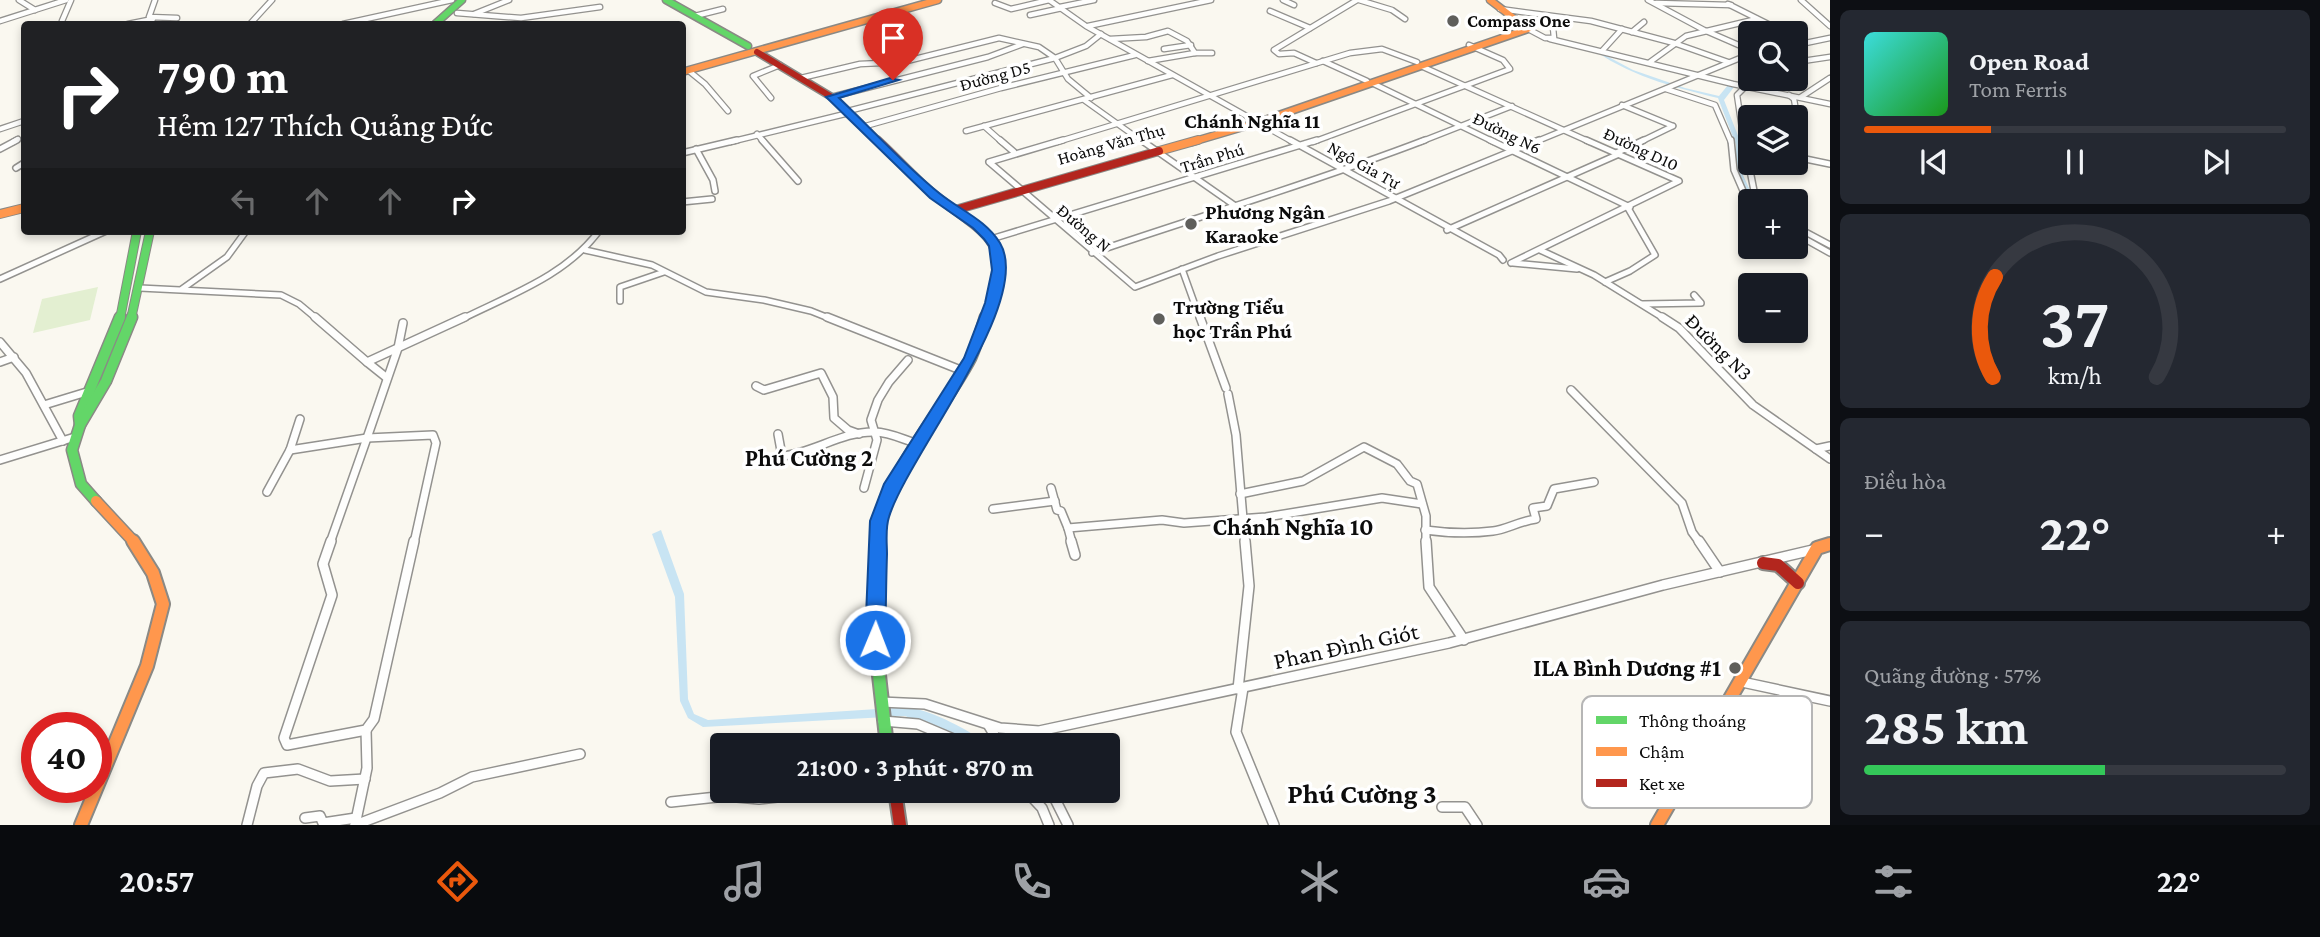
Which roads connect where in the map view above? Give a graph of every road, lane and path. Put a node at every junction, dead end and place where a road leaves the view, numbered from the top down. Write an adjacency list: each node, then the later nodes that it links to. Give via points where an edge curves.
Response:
1 (19, 0): 30 (street)
2 (66, 0): 30 (street)
3 (71, 0): 41 (street)
4 (155, 0): 38 (street)
5 (272, 0): 44 (street)
6 (394, 0): 31 (street)
7 (452, 0): 31 (street)
8 (462, 0): 46 (main road)
9 (470, 0): 33 (main road)
10 (509, 0): 34 (street)
11 (666, 0): 36 (main road)
12 (918, 0): 68 (main road)
13 (938, 0): 68 (main road)
14 (1049, 0): 23 (street, via 1011,9); 27 (street, Ngô Gia Tự)
15 (1094, 0): 27 (street)
16 (1211, 0): 51 (street)
17 (1283, 0): 24 (street)
18 (1358, 0): 39 (street); 53 (street)
19 (1490, 0): 29 (main road)
20 (1721, 0): 25 (street)
21 (1801, 0): 52 (street)
22 (1650, 2): 25 (street); 56 (street)
23 (995, 3)
24 (1294, 5)
25 (1731, 5): 40 (street)
26 (600, 7): 34 (street, via 521,18)
27 (1061, 8): 35 (street); 51 (street, Ngô Gia Tự)
28 (723, 9): 36 (street)
29 (1500, 9): 37 (street); 54 (main road)
30 (35, 10): 49 (street)
31 (401, 10): 45 (street)
32 (1270, 11): 53 (street)
33 (457, 13): 34 (street); 47 (main road)
34 (473, 14)
35 (1030, 15)
36 (695, 16): 68 (main road)
37 (1552, 17): 55 (street); 61 (street, via 1554,37)
38 (152, 19): 42 (street); 43 (street, via 177,18)
39 (1405, 19)
40 (1757, 19): 48 (street); 56 (street)
41 (62, 21)
42 (142, 21)
43 (174, 21)
44 (253, 21)
45 (355, 21)
46 (438, 21)
47 (447, 21)
48 (1761, 21)
49 (0, 22)
50 (1644, 22): 57 (street)
51 (1087, 26): 58 (street, Ngô Gia Tự)
52 (1830, 26)
53 (1310, 28): 83 (street, via 1275,50)
54 (1528, 29): 61 (street); 66 (main road, Hoàng Văn Thụ)
55 (1622, 30): 57 (street); 70 (street)
56 (1704, 30): 62 (street); 67 (street)
57 (1632, 32): 62 (street)
58 (1101, 34): 60 (street, Ngô Gia Tự); 75 (street, via 1086,47)
59 (1830, 38): 63 (street)
60 (1109, 39): 65 (street, via 1168,31); 73 (street, Ngô Gia Tự)
61 (1550, 39): 70 (street)
62 (1674, 43): 81 (street); 82 (street)
63 (1808, 43)
64 (1027, 44): 75 (street, via 1047,50); 90 (street, via 996,38 903,62 860,64); 99 (street)
65 (1191, 45): 69 (street); 71 (street)
66 (1475, 46): 80 (main road, Hoàng Văn Thụ); 94 (street, Trần Phú, via 1511,68)
67 (1738, 46)
68 (752, 49): 84 (main road); 85 (main road)
69 (1164, 49)
70 (1602, 51): 81 (street)
71 (1195, 53): 72 (street); 78 (street)
72 (1212, 53)
73 (1136, 55): 78 (street, Ngô Gia Tự); 87 (street, Đường D5)
74 (1830, 57): 77 (street)
75 (1055, 58): 87 (street); 112 (street)
76 (1738, 58): 82 (street, Đường N)
77 (1808, 60)
78 (1147, 61): 88 (street, Ngô Gia Tự)
79 (1323, 61): 80 (street, Đường D10, via 1382,49); 83 (street, Đường D10); 92 (street, Đường N6)
80 (1425, 62): 92 (main road, Hoàng Văn Thụ); 94 (street, Đường D10)
81 (1650, 62): 89 (street)
82 (1729, 62): 89 (street, Đường N)
83 (1316, 63): 100 (street, Đường N)
84 (780, 65): 90 (main road); 102 (street, via 753,76)
85 (686, 69)
86 (686, 70): 111 (street)
87 (1063, 72): 103 (street); 120 (street, Đường D5)
88 (1172, 75): 100 (street, Ngô Gia Tự); 103 (street)
89 (1698, 76): 93 (street); 95 (street, Đường N)
90 (801, 78): 99 (main road)
91 (1830, 78): 101 (street)
92 (1369, 82): 105 (street, Đường N6); 114 (main road, Hoàng Văn Thụ)
93 (1738, 85)
94 (1466, 86): 105 (street, Trần Phú); 109 (street, Đường D10)
95 (1667, 89): 107 (street, Đường N); 115 (street, via 1713,103)
96 (1741, 91): 110 (street)
97 (1769, 91): 98 (street)
98 (1788, 95): 101 (street); 108 (street)
99 (831, 97): 112 (main road)
100 (1209, 97): 114 (street, Ngô Gia Tự); 116 (street, Đường N)
101 (1801, 97): 106 (street)
102 (771, 98)
103 (1091, 99): 104 (street)
104 (1084, 100): 116 (street); 118 (street)
105 (1413, 104): 119 (street, Đường N6); 126 (street, Trần Phú)
106 (1830, 104)
107 (1622, 105): 122 (street, Đường N); 133 (street, via 1672,126)
108 (1794, 105)
109 (1512, 106): 119 (street); 122 (street, Đường D10)
110 (1738, 110)
111 (728, 111)
112 (849, 112): 120 (main road); 124 (street)
113 (21, 122): 121 (street)
114 (1253, 122): 126 (street, Ngô Gia Tự); 129 (main road, Hoàng Văn Thụ)
115 (1724, 122): 117 (street); 142 (street)
116 (1118, 124): 129 (street); 132 (street, Đường N)
117 (1738, 124)
118 (984, 126): 123 (street); 132 (street)
119 (1459, 126): 130 (street, Đường N6); 138 (street)
120 (862, 127): 155 (main road)
121 (0, 129)
122 (1563, 129): 130 (street, Đường N); 133 (street, Đường D10)
123 (966, 131)
124 (757, 134): 128 (street); 143 (street)
125 (18, 139): 127 (street)
126 (1298, 147): 138 (street, Ngô Gia Tự); 141 (street, Trần Phú)
127 (0, 149)
128 (696, 149): 131 (street); 148 (street)
129 (1156, 151): 141 (street); 147 (main road, Hoàng Văn Thụ)
130 (1511, 151): 140 (street, Đường N6); 150 (street, Đường N)
131 (686, 152)
132 (1014, 152): 147 (street, Đường N, via 989,162)
133 (1618, 153): 140 (street); 156 (street, Đường D10, via 1679,181)
134 (1808, 159): 135 (street)
135 (1830, 164)
136 (21, 165): 137 (street)
137 (16, 168)
138 (1341, 172): 150 (street, Ngô Gia Tự); 153 (street)
139 (1749, 175): 144 (street)
140 (1567, 177): 156 (street, Đường N6); 160 (street)
141 (1195, 178): 153 (street); 159 (street, Trần Phú)
142 (1738, 180): 144 (street); 145 (street)
143 (798, 181)
144 (1750, 182): 146 (street)
145 (1742, 189)
146 (1752, 189)
147 (1018, 190): 155 (main road, Hoàng Văn Thụ); 159 (street, Đường N)
148 (715, 191)
149 (712, 199): 151 (street)
150 (1391, 199): 160 (street, Ngô Gia Tự); 177 (street, Đường N)
151 (686, 202)
152 (21, 204): 154 (main road)
153 (1234, 205): 172 (street)
154 (0, 208)
155 (952, 208): 167 (main road)
156 (1629, 208): 171 (street, Đường D10); 181 (street, via 1655,255)
157 (21, 209): 158 (main road)
158 (0, 214)
159 (1054, 220): 167 (street, Trần Phú); 172 (street, Đường N)
160 (1447, 230): 176 (street, Ngô Gia Tự)
161 (1808, 233): 169 (street)
162 (97, 235): 180 (street)
163 (136, 235): 175 (main road)
164 (149, 235): 174 (main road)
165 (244, 235): 184 (street, via 230,253)
166 (596, 235): 170 (street)
167 (991, 239): 199 (main road, via 998,256 997,286)
168 (1808, 241): 173 (street)
169 (1830, 245)
170 (585, 250): 179 (street); 192 (street, via 559,270)
171 (1541, 250): 176 (street, Đường D10); 178 (street, Đường N3)
172 (1092, 253): 177 (street, Đường N, via 1135,287)
173 (1830, 253)
174 (144, 258): 175 (main road); 182 (main road)
175 (132, 260): 183 (main road)
176 (1511, 263): 178 (street, Ngô Gia Tự)
177 (1182, 269): 223 (street, via 1227,391)
178 (1577, 269): 181 (street, Đường N3)
179 (665, 272): 186 (street, via 620,287); 199 (street, via 706,292 811,311)
180 (0, 279)
181 (1605, 282): 187 (street, Đường N3)
182 (140, 288): 183 (main road); 184 (street); 189 (main road)
183 (127, 289): 190 (main road)
184 (181, 289): 197 (street, via 281,295 299,304)
185 (1694, 295): 187 (street, via 1701,303)
186 (620, 301)
187 (1641, 303): 215 (street, Đường N3, via 1691,339 1753,405)
188 (403, 323): 192 (street)
189 (128, 331): 190 (main road); 195 (main road)
190 (116, 332): 198 (main road)
191 (0, 342): 193 (street)
192 (398, 348): 197 (street); 200 (street)
193 (13, 357): 196 (street); 204 (street)
194 (908, 360): 207 (street, via 878,400 871,420)
195 (116, 361): 198 (main road); 206 (main road)
196 (0, 362)
197 (368, 362): 200 (street)
198 (103, 363): 203 (main road)
199 (963, 371): 213 (main road)
200 (387, 378): 211 (street)
201 (756, 386): 209 (street, via 764,390 821,373 835,398 834,418)
202 (1571, 390): 234 (street, via 1682,503 1692,532)
203 (91, 391): 204 (street); 206 (main road, via 79,416)
204 (44, 405): 212 (street)
205 (300, 419): 216 (street)
206 (80, 425): 210 (main road)
207 (874, 432): 209 (street); 213 (street); 220 (street, via 877,440)
208 (778, 434): 209 (street, via 782,456 802,454)
209 (859, 434)
210 (75, 437): 212 (street); 261 (main road, via 72,450 81,484 140,549 163,604 147,666)
211 (365, 439): 216 (street); 246 (street, via 422,434 433,435 436,443 374,719); 246 (street, via 323,564 332,595 284,738 287,745 302,744)
212 (64, 441): 218 (street)
213 (918, 444): 243 (main road, via 890,489 879,521 875,640)
214 (1830, 446): 215 (street)
215 (1815, 449): 217 (street, Đường N3)
216 (290, 450): 222 (street)
217 (1830, 459)
218 (0, 460)
219 (1594, 482): 229 (street, via 1554,489 1546,506 1533,508 1536,519 1496,531)
220 (864, 488)
221 (1051, 488): 224 (street)
222 (267, 492)
223 (1240, 494): 225 (street, via 1310,478 1364,447 1397,464 1417,484); 227 (street)
224 (1055, 501): 226 (street); 228 (street)
225 (1423, 504): 227 (street, via 1382,498); 229 (street)
226 (993, 509)
227 (1242, 517): 228 (street); 238 (street, via 1249,586)
228 (1068, 527): 232 (street)
229 (1426, 530): 236 (street, via 1429,587)
230 (1830, 544): 231 (main road)
231 (1817, 548): 233 (street, Phan Đình Giót); 235 (main road)
232 (1075, 555)
233 (1763, 563): 234 (street, Phan Đình Giót); 235 (main road, via 1778,565)
234 (1720, 572): 236 (street, Phan Đình Giót)
235 (1798, 583): 237 (main road)
236 (1464, 640): 238 (street, Phan Đình Giót)
237 (1742, 682): 239 (main road); 240 (street)
238 (1241, 688): 245 (street, Phan Đình Giót, via 1039,731 1018,733); 266 (street, via 1236,732)
239 (1734, 696)
240 (1807, 696)
241 (1812, 697): 242 (street)
242 (1830, 701)
243 (881, 703): 244 (main road); 245 (street, Phan Đình Giót, via 909,700 940,706)
244 (883, 720): 247 (main road); 248 (street, via 918,724)
245 (989, 726): 249 (street)
246 (366, 730): 251 (street)
247 (885, 733)
248 (939, 733)
249 (994, 733)
250 (579, 754): 260 (street, via 471,776 440,793)
251 (365, 779): 260 (street); 262 (street, via 335,783 295,768 264,773)
252 (710, 798): 253 (street)
253 (671, 803)
254 (897, 803): 263 (main road)
255 (1037, 803): 264 (street)
256 (1057, 803): 265 (street)
257 (1442, 807): 267 (street, via 1465,807)
258 (1667, 808): 268 (main road)
259 (304, 818): 260 (street, via 320,816 323,823)
260 (356, 823)
261 (81, 825)
262 (247, 825)
263 (900, 825)
264 (1049, 825)
265 (1068, 825)
266 (1274, 825)
267 (1477, 825)
268 (1657, 825)

